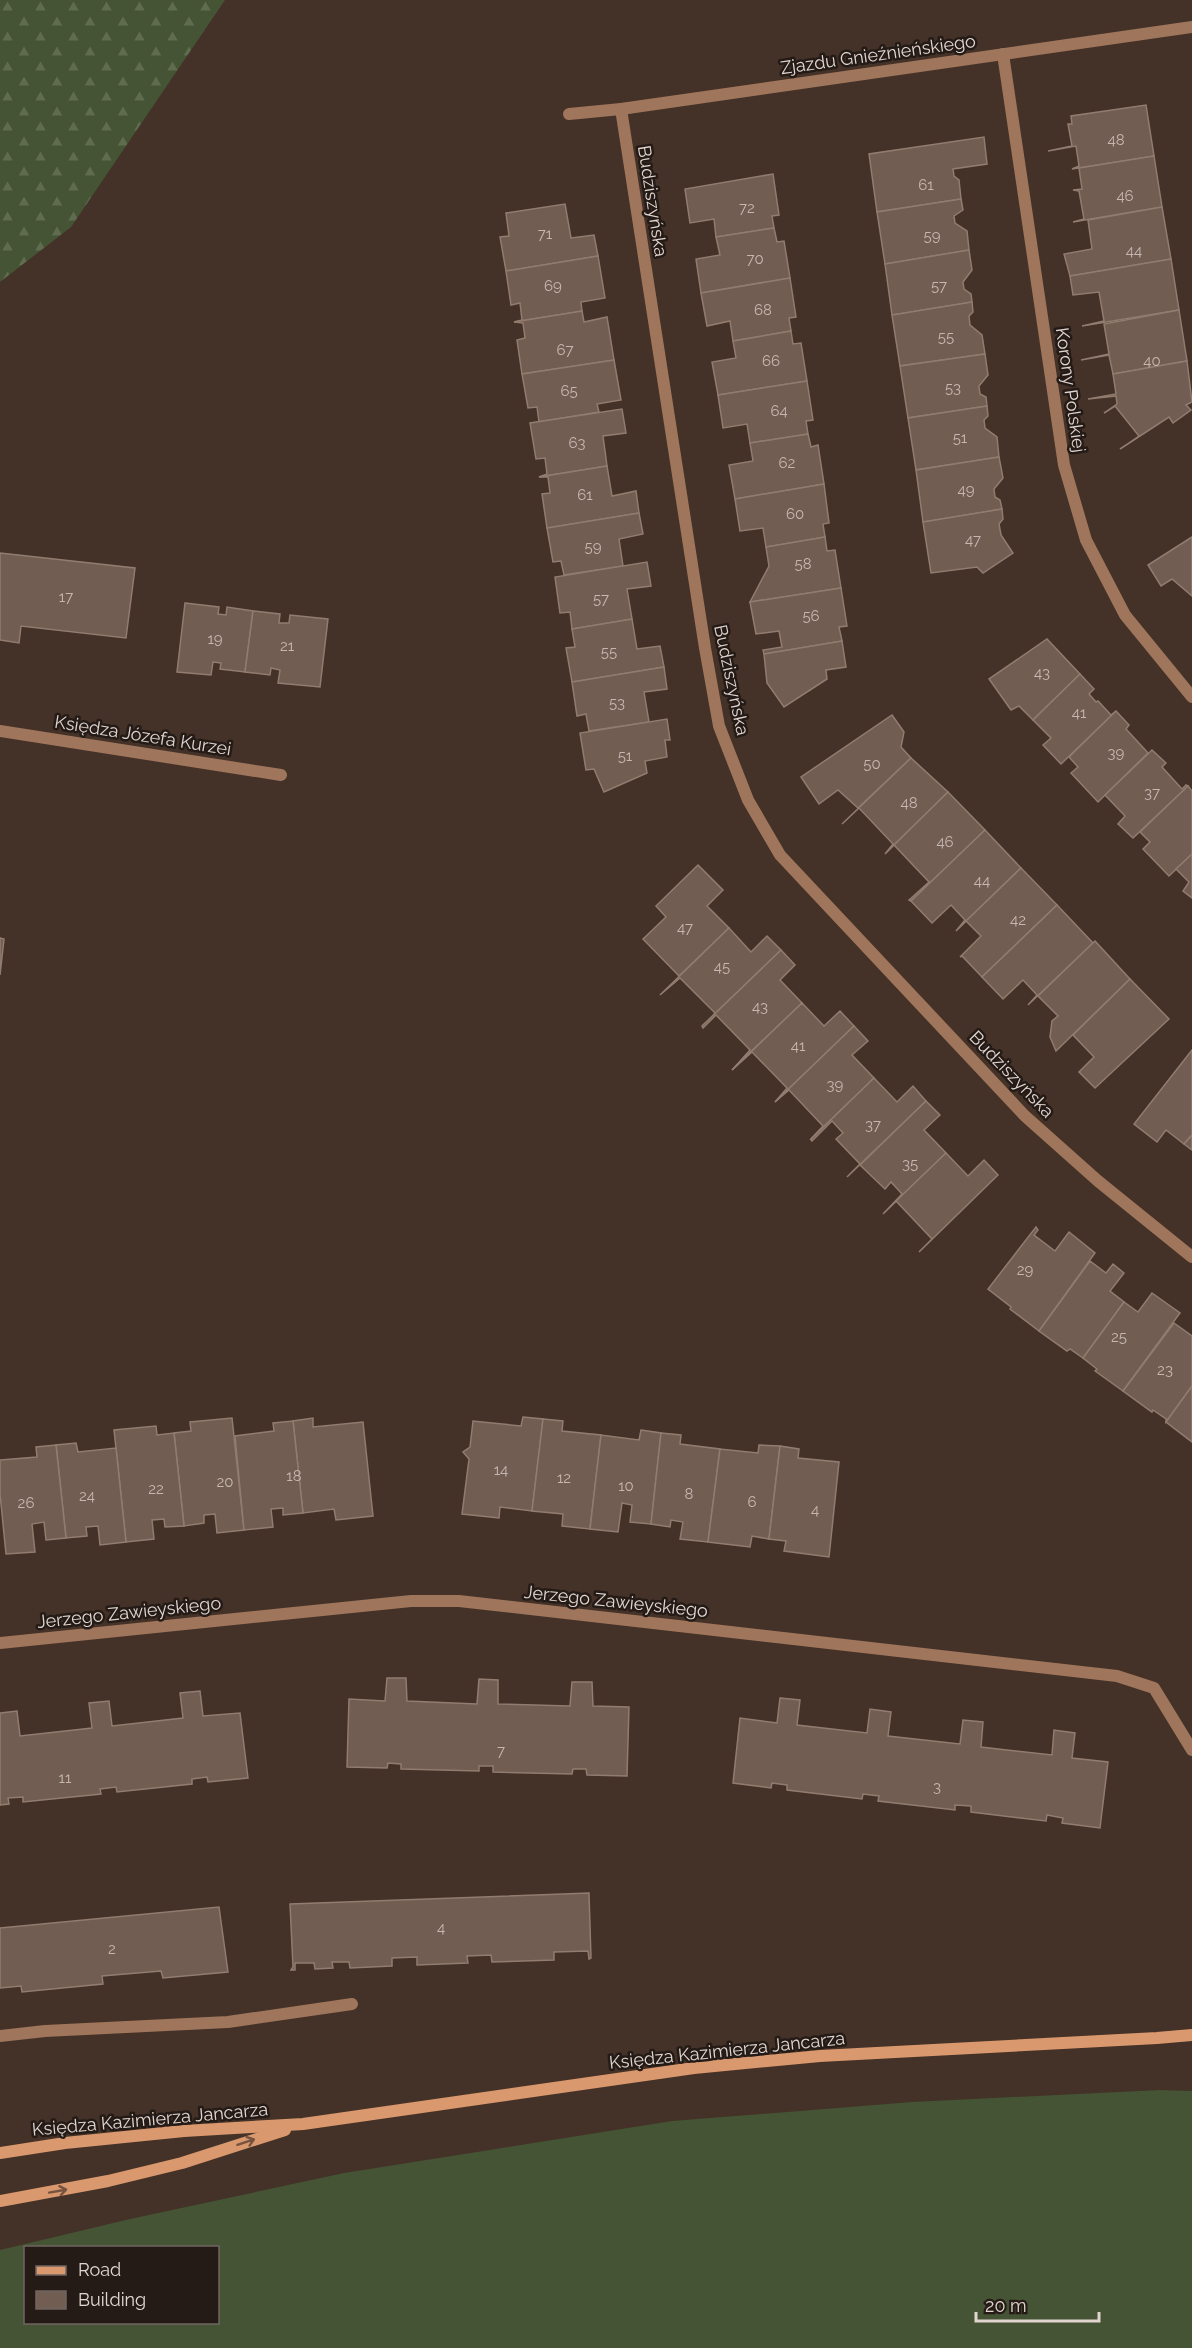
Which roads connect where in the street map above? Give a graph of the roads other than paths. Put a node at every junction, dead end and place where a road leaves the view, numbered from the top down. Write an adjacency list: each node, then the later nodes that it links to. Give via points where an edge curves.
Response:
1 (1192, 27): 2 (street, Zjazdu Gnieźnieńskiego)
2 (1003, 54): 3 (street, Zjazdu Gnieźnieńskiego); 5 (street, Korony Polskiej, via 1070,486 1086,540 1125,615)
3 (621, 109): 4 (street, Zjazdu Gnieźnieńskiego); 8 (street, Budziszyńska, via 719,726 748,800 780,855 1025,1116)
4 (569, 114)
5 (1192, 697)
6 (0, 731): 7 (street, Księdza Józefa Kurzei)
7 (281, 775)
8 (1192, 1257)
9 (0, 1643): 10 (street, Jerzego Zawieyskiego, via 411,1601 459,1601 1117,1676 1154,1688)
10 (1192, 1750)
11 (352, 2004): 13 (street, via 228,2022)
12 (1192, 2035): 14 (street, Księdza Kazimierza Jancarza)
13 (0, 2036)
14 (1158, 2038): 15 (street, Księdza Kazimierza Jancarza); 16 (street, Księdza Kazimierza Jancarza, via 808,2057 694,2068)
15 (1192, 2040)
16 (303, 2124): 17 (street, Księdza Kazimierza Jancarza, via 184,2131); 18 (street, Księdza Kazimierza Jancarza, one-way to 16, via 182,2163)
17 (0, 2153)
18 (0, 2201)

